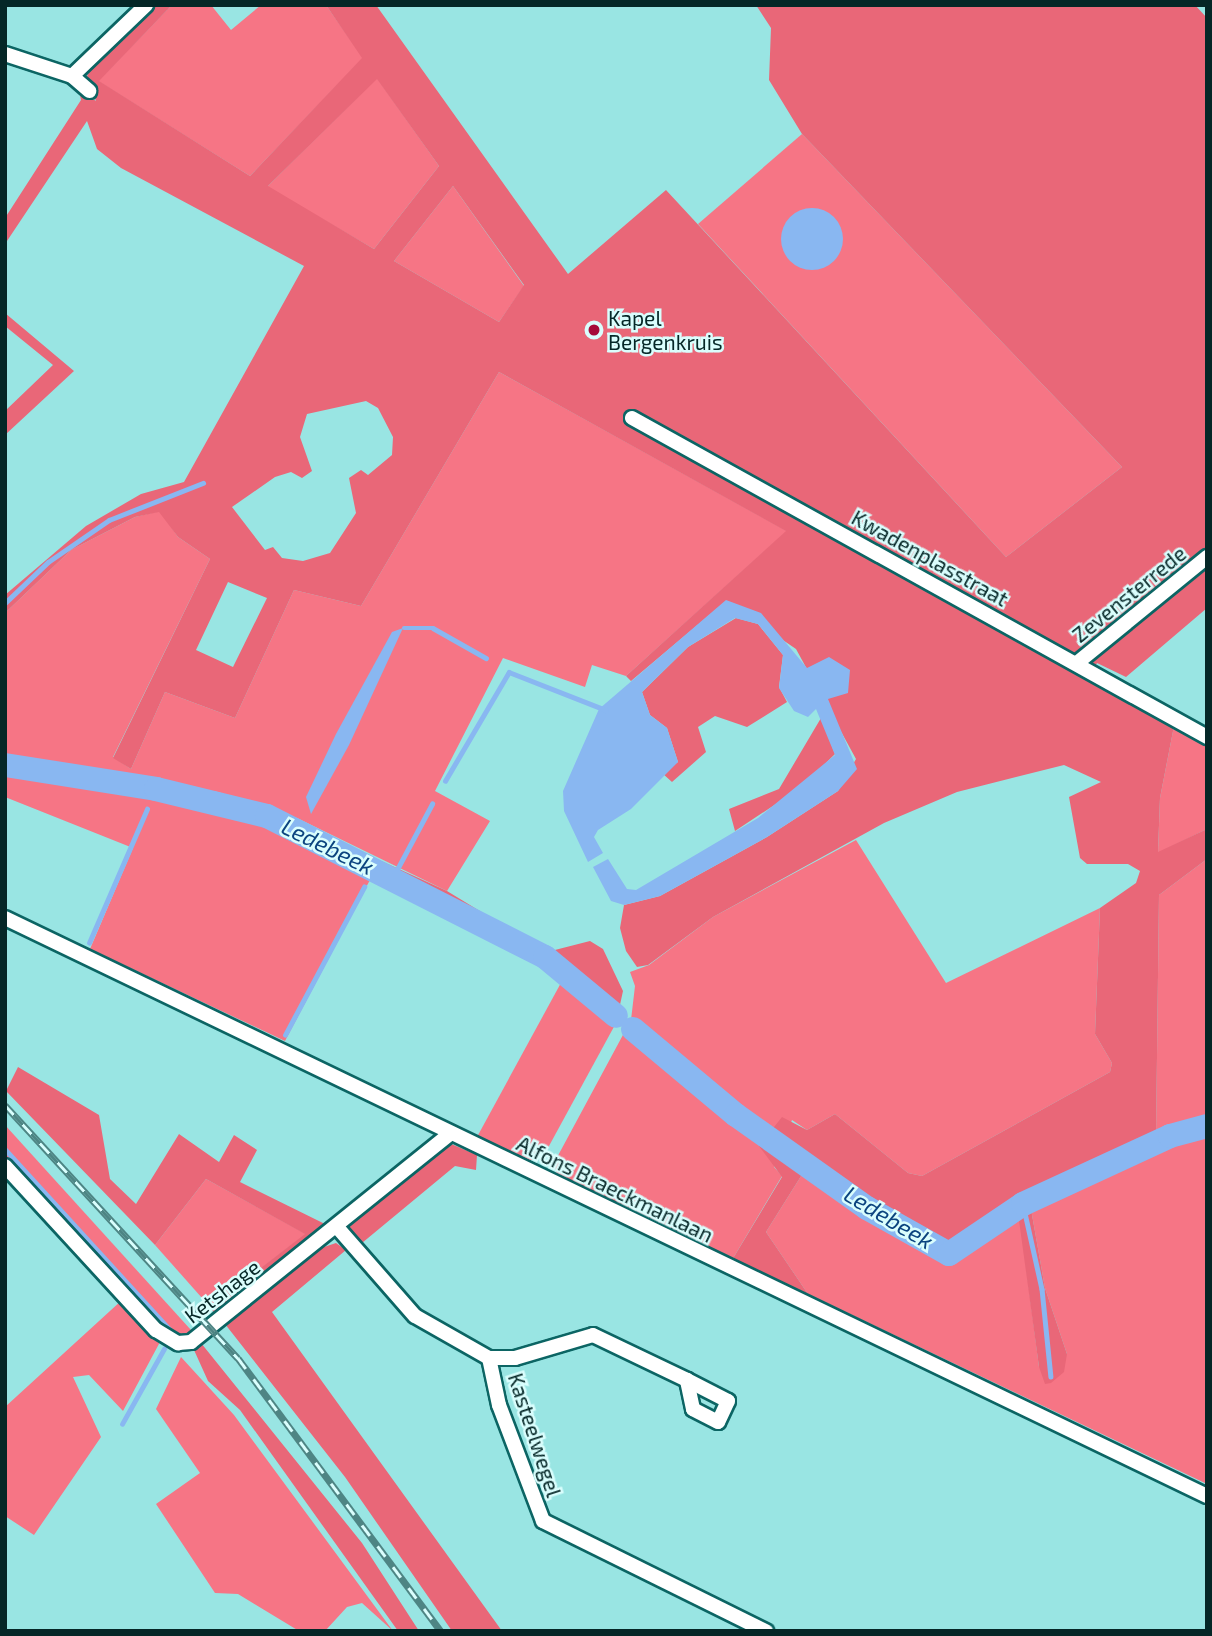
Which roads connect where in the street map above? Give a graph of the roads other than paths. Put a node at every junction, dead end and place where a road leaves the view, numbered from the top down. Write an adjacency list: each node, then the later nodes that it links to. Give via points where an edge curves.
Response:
1 (146, 5): 3 (street)
2 (5, 54): 3 (street)
3 (72, 76): 4 (street)
4 (89, 91)
5 (632, 418): 7 (street, Kwadenplasstraat)
6 (1207, 557): 7 (street, Zevensterrede)
7 (1077, 663): 8 (street, Kwadenplasstraat)
8 (1207, 737)
9 (5, 918): 10 (street, Alfons Braeckmanlaan)
10 (450, 1134): 12 (street, Ketshage); 15 (street, Alfons Braeckmanlaan)
11 (5, 1166): 12 (street, Ketshage, via 156,1330 178,1343 191,1342)
12 (337, 1227): 13 (street, Kasteelwegel, via 415,1316)
13 (489, 1358): 14 (street, via 515,1358 593,1335); 16 (street, Kasteelwegel, via 499,1405 543,1521)
14 (687, 1380)
15 (1207, 1496)
16 (766, 1631)

